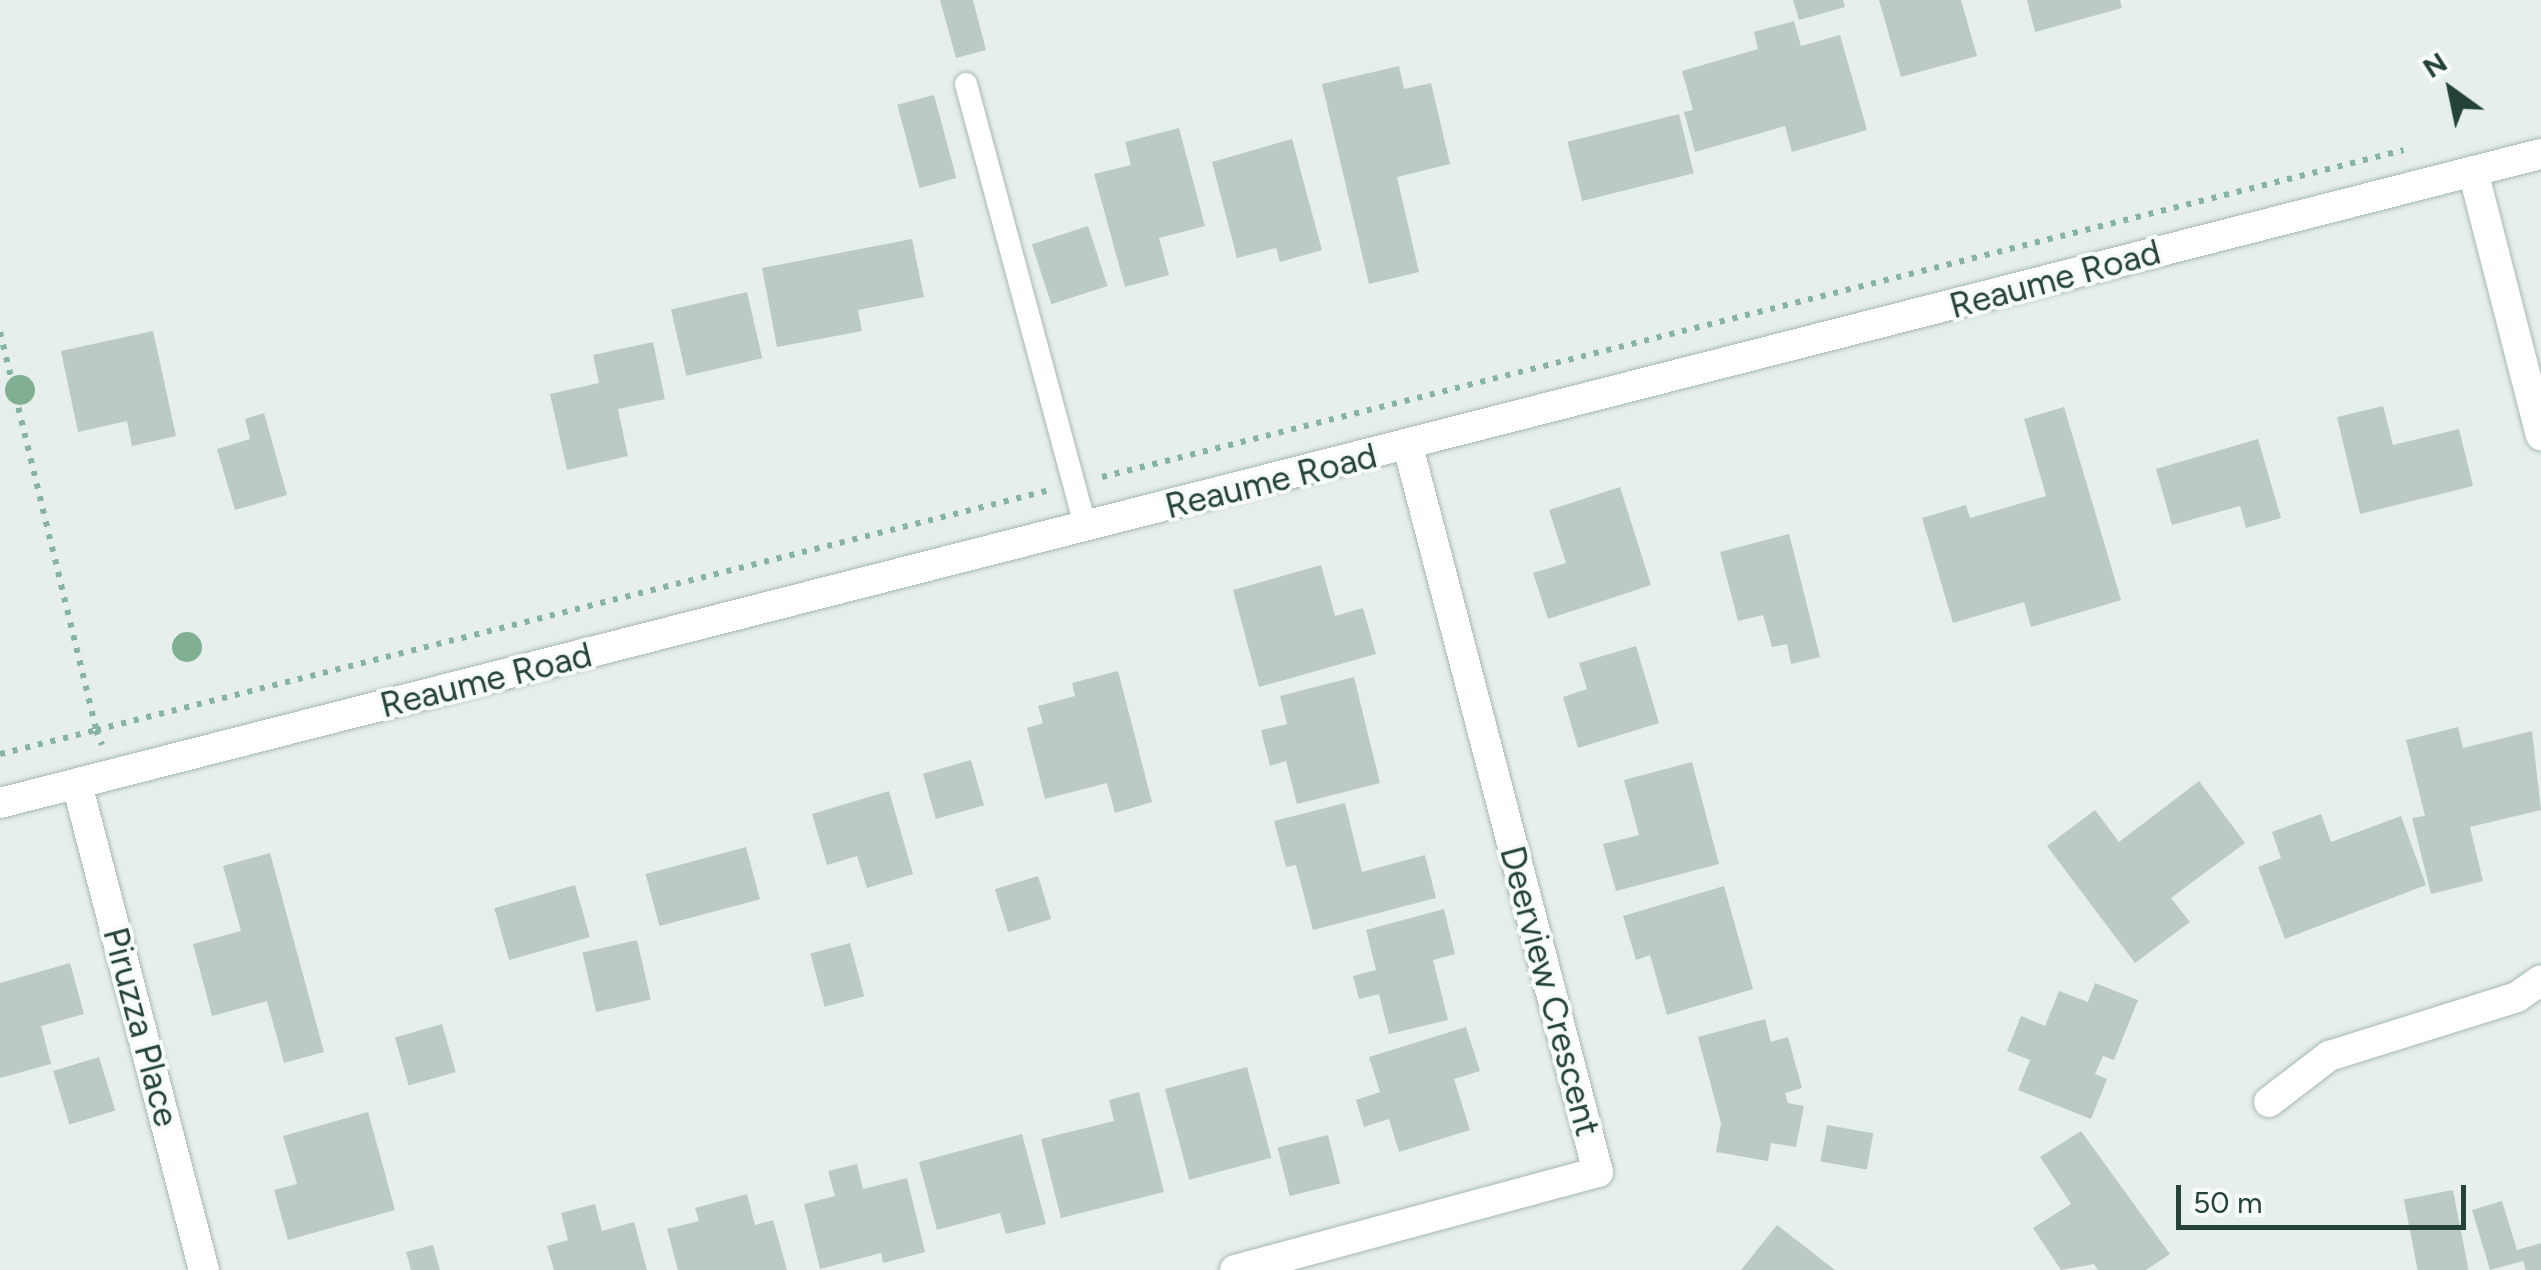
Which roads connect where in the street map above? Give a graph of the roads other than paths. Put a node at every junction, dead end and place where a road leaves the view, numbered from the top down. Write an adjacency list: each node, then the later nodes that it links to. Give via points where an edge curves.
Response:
1 (966, 84): 6 (lane)
2 (2541, 154): 3 (street, Reaume Road)
3 (2474, 171): 4 (street); 5 (street, Reaume Road)
4 (2541, 436)
5 (1408, 446): 6 (street, Reaume Road); 12 (street, Deerview Crescent, via 1598,1172)
6 (1086, 528): 7 (street, Reaume Road)
7 (78, 784): 8 (street, Reaume Road); 11 (street, Piruzza Place)
8 (0, 803)
9 (2541, 980): 10 (street, via 2517,997 2328,1056)
10 (2270, 1102)
11 (204, 1270)
12 (1235, 1270)

